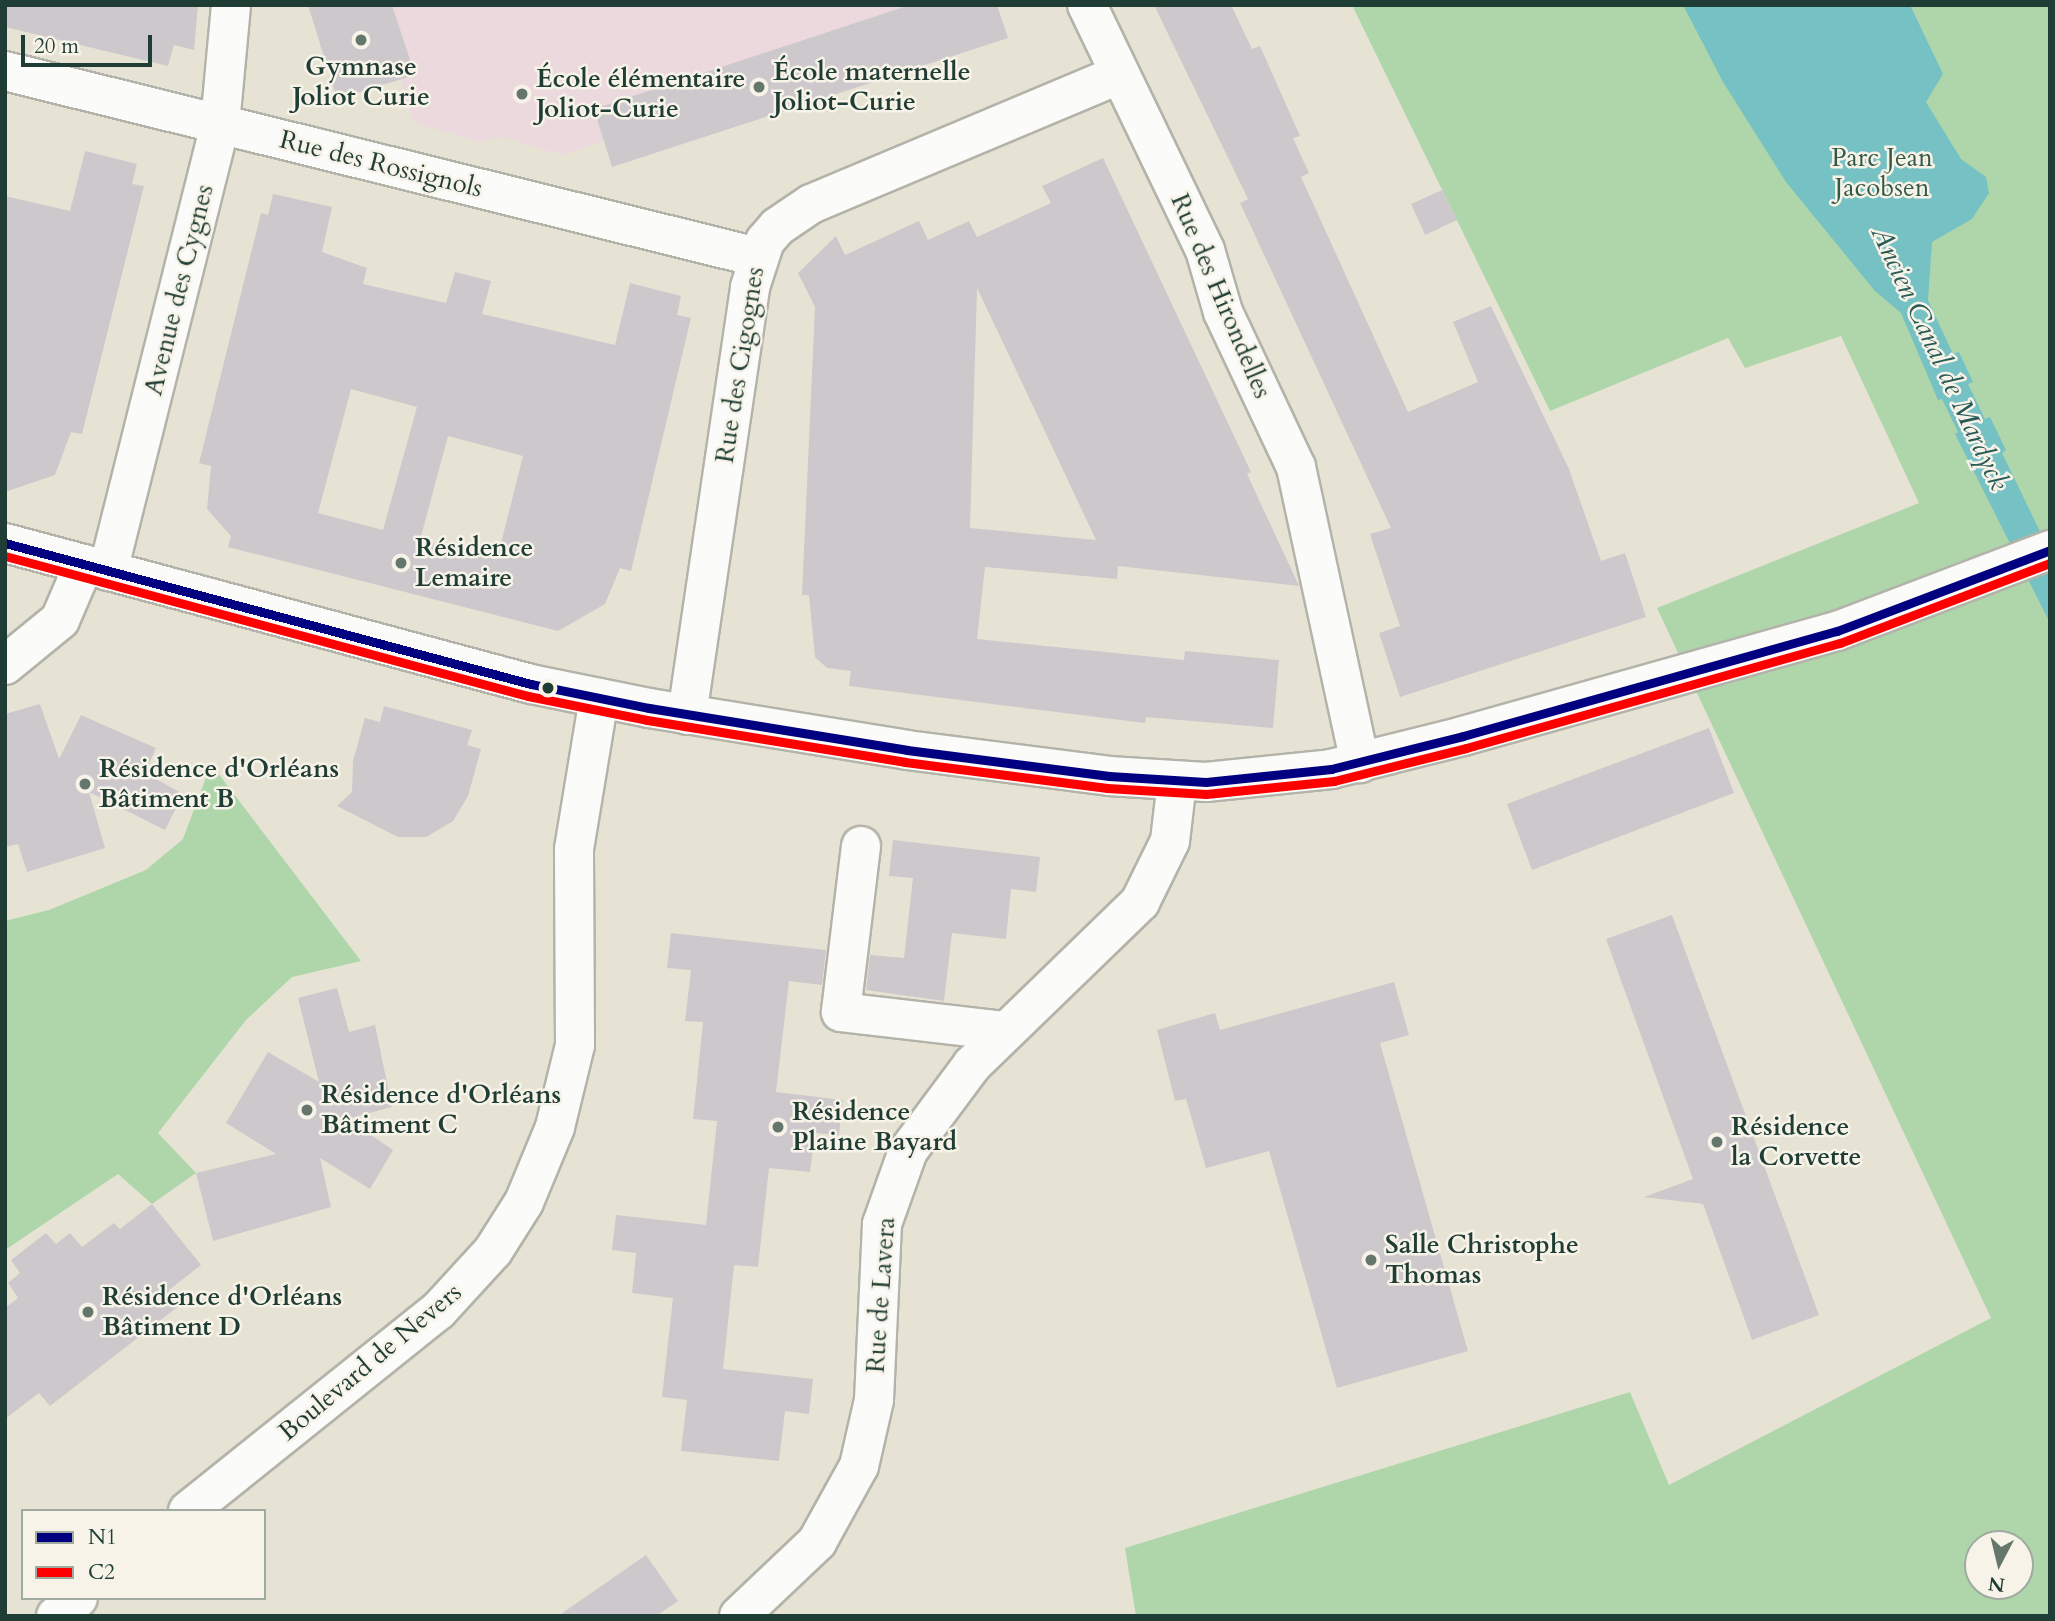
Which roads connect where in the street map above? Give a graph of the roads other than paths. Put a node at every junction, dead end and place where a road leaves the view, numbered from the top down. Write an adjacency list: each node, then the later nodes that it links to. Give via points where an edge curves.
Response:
1 (231, 5): 5 (street, Avenue des Cygnes)
2 (1087, 5): 4 (street, Rue des Hirondelles)
3 (5, 71): 5 (street, Rue des Rossignols)
4 (1120, 75): 6 (street, Rue des Cigognes, via 811,204 777,228); 13 (street, Rue des Hirondelles, via 1205,250 1223,312 1296,467)
5 (220, 124): 6 (street, Rue des Rossignols); 9 (street, Avenue des Cygnes)
6 (757, 257): 12 (street, Rue des Cigognes)
7 (5, 543): 9 (street)
8 (2050, 550): 13 (street, via 1836,631)
9 (96, 567): 10 (street, Avenue des Cygnes, via 60,620); 11 (street)
10 (5, 665)
11 (599, 698): 12 (street); 17 (street, Boulevard de Nevers, via 572,873 575,1045 555,1128 530,1190 493,1251 438,1311)
12 (687, 715): 14 (street, via 907,750)
13 (1360, 763): 14 (street, via 1276,778)
14 (1177, 781): 16 (street, Rue de Lavera, via 1170,841 1140,902)
15 (861, 846): 16 (street, via 841,1012)
16 (1006, 1031): 20 (street, Rue de Lavera, via 951,1089 919,1132 889,1196 877,1283 874,1400 850,1488 817,1542)
17 (190, 1509)
18 (75, 1600): 19 (street)
19 (55, 1616)
20 (739, 1616)

